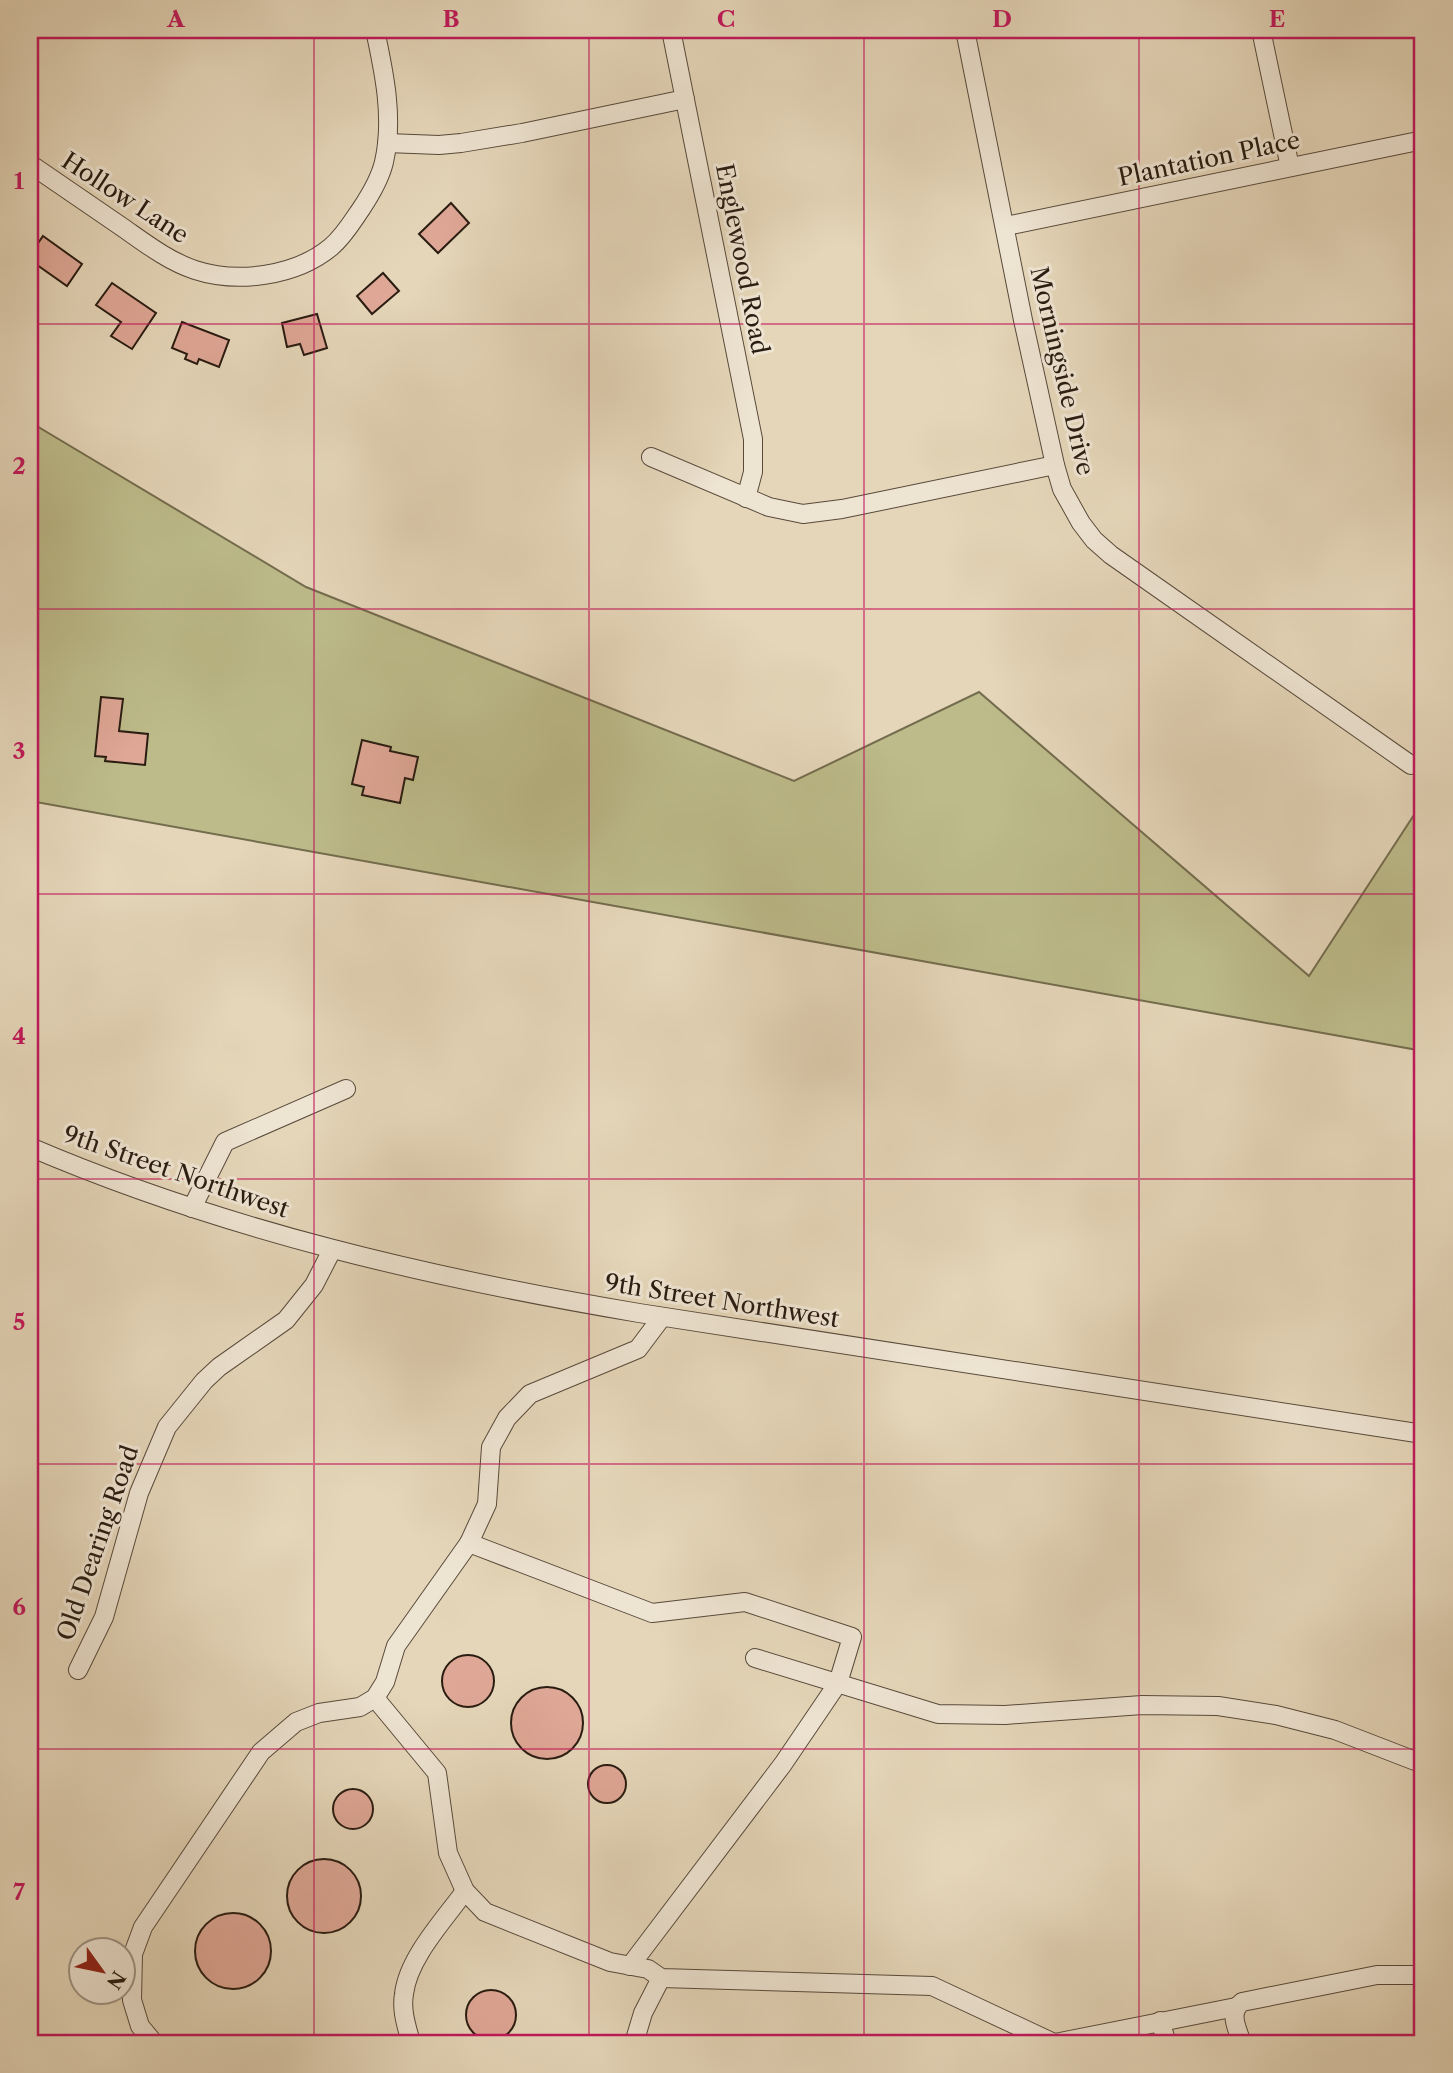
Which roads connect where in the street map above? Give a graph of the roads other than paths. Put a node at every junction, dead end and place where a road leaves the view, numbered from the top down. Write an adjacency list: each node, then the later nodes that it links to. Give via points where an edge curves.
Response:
1 (375, 30): 7 (street, Hollow Lane, via 384,76)
2 (671, 30): 5 (street, Englewood Road)
3 (965, 30): 10 (street, Morningside Drive)
4 (1261, 30): 9 (street)
5 (685, 99): 7 (street, via 461,143); 13 (street, Englewood Road, via 753,439)
6 (1423, 140): 9 (street, Plantation Place)
7 (387, 143): 8 (street, Hollow Lane, via 373,192 333,246 288,270 229,277 195,270 160,253)
8 (30, 164)
9 (1290, 167): 10 (street, Plantation Place)
10 (1006, 226): 12 (street, Morningside Drive)
11 (651, 457): 13 (street)
12 (1055, 465): 13 (street, via 819,513 787,512); 14 (street, Morningside Drive, via 1070,506 1111,555)
13 (746, 498)
14 (1411, 765)
15 (346, 1089): 17 (street, via 225,1142)
16 (30, 1147): 17 (street, 9th Street Northwest)
17 (192, 1208): 18 (street, 9th Street Northwest)
18 (332, 1250): 19 (street, 9th Street Northwest, via 535,1295); 23 (street, Old Dearing Road, via 314,1285 286,1320 212,1374 167,1427 139,1493 104,1617)
19 (662, 1317): 20 (street, 9th Street Northwest); 21 (street, via 638,1349 530,1394 507,1418 491,1447 487,1504)
20 (1423, 1434)
21 (469, 1543): 24 (street, via 652,1613 745,1602 852,1637); 25 (street, via 396,1646)
22 (755, 1658): 24 (street)
23 (78, 1670)
24 (838, 1683): 26 (street, via 938,1714 965,1716 1142,1705 1218,1706 1335,1730); 28 (street)
25 (375, 1698): 27 (street, via 437,1773 448,1853); 33 (street, via 360,1707 319,1713 296,1722 261,1752 143,1927 133,1954 132,2000 139,2026)
26 (1423, 1764)
27 (465, 1891): 28 (street, via 485,1912); 34 (street, via 413,1963 404,1994)
28 (629, 1966): 30 (street, via 648,1969)
29 (1423, 1975): 31 (street, via 1377,1975 1242,2002)
30 (661, 1978): 35 (street); 36 (street, via 932,1986)
31 (1236, 2007): 32 (street); 38 (street, via 1233,2017)
32 (1160, 2021): 36 (street); 37 (street)
33 (154, 2043)
34 (411, 2043)
35 (634, 2043)
36 (1055, 2043)
37 (1167, 2043)
38 (1242, 2043)

